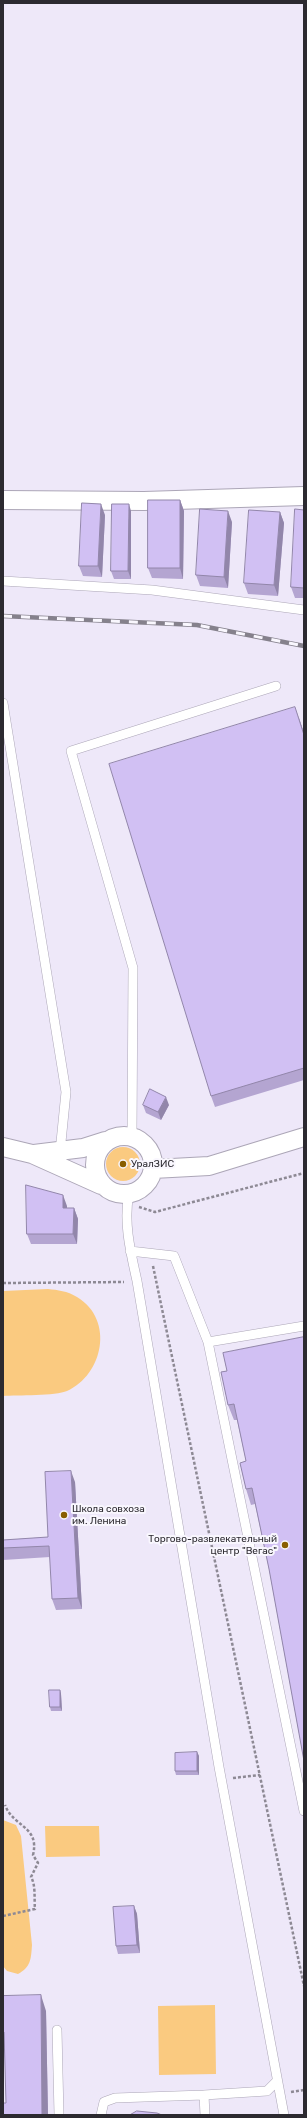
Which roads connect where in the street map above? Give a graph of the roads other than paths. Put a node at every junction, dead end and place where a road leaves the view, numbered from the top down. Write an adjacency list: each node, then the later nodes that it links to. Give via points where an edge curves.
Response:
1 (304, 496): 2 (street, via 144,501)
2 (3, 500)
3 (3, 581): 4 (lane, via 152,590)
4 (304, 610)
5 (276, 686): 7 (lane, via 71,751 133,968)
6 (3, 703): 11 (lane, via 66,1092)
7 (132, 1136): 9 (street, via 114,1137); 13 (street, via 148,1148 153,1160)
8 (304, 1137): 13 (street, via 209,1166)
9 (106, 1141): 11 (street); 14 (street, via 98,1149 94,1159 94,1170)
10 (3, 1147): 12 (street)
11 (60, 1152): 12 (street)
12 (32, 1154): 14 (street)
13 (153, 1169): 15 (street, via 145,1185)
14 (100, 1185): 15 (street)
15 (128, 1199): 16 (lane)
16 (130, 1250): 18 (lane, via 174,1256); 21 (lane, via 221,1779)
17 (304, 1326): 18 (lane)
18 (208, 1342): 19 (lane)
19 (304, 1811)
20 (57, 2030): 23 (lane)
21 (277, 2081): 22 (lane, via 267,2091); 26 (lane)
22 (204, 2095): 24 (lane, via 115,2098 104,2102); 25 (lane)
23 (60, 2115)
24 (100, 2115)
25 (205, 2115)
26 (284, 2115)

